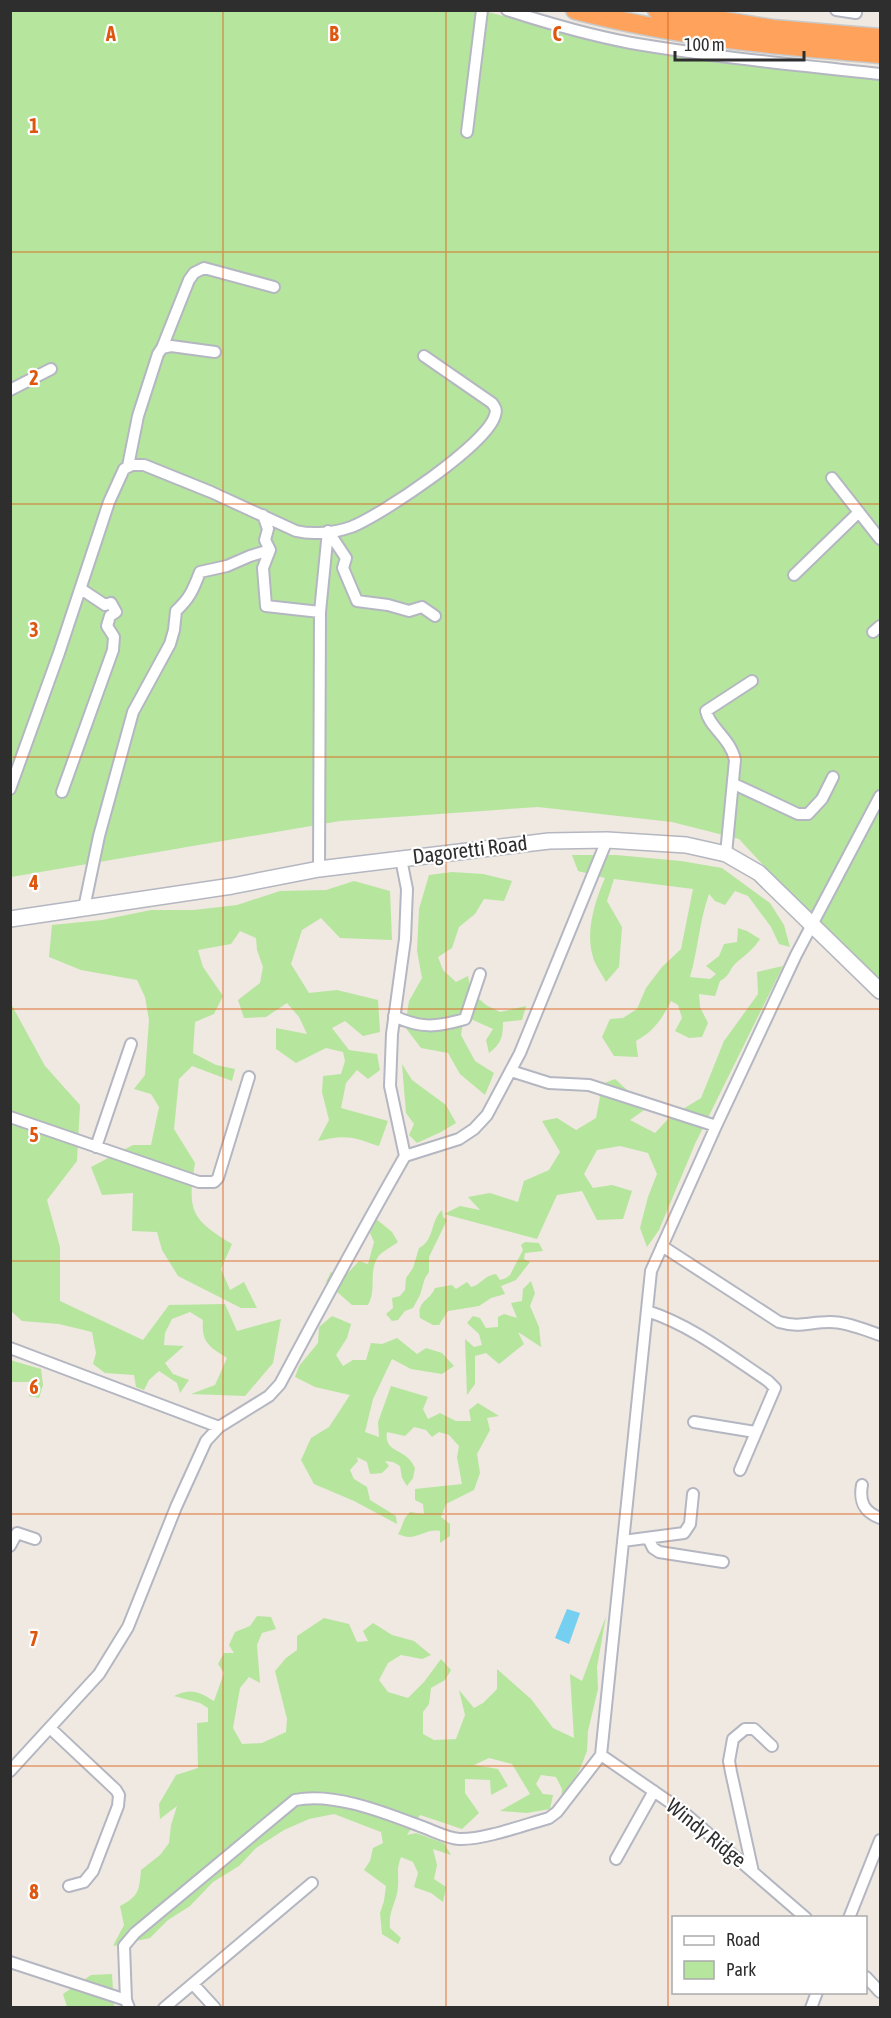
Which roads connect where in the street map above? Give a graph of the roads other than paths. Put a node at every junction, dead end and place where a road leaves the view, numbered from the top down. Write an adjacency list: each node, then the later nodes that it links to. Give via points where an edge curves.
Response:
1 (482, 10): 10 (street)
2 (507, 10): 9 (street, via 629,42)
3 (575, 10): 8 (highway, via 688,34)
4 (657, 10): 7 (highway, via 773,29)
5 (836, 10): 6 (street)
6 (856, 13)
7 (880, 39)
8 (880, 54)
9 (880, 74)
10 (467, 132)
11 (274, 287): 12 (street, via 204,268 194,273)
12 (162, 348): 13 (street); 17 (street, via 138,416)
13 (214, 352)
14 (424, 356): 21 (street, via 492,403 495,416 487,430 420,485 351,527)
15 (51, 369): 16 (street)
16 (10, 390)
17 (128, 466): 20 (street, via 144,465); 25 (street, via 121,472)
18 (832, 478): 19 (street)
19 (859, 512): 22 (street); 24 (street)
20 (263, 515): 21 (street, via 306,534); 23 (street)
21 (328, 531): 26 (street); 27 (street, via 346,558 344,568 357,601 409,611 422,607)
22 (880, 539)
23 (270, 550): 26 (street, via 262,568 266,606); 38 (street, via 200,572 186,603 176,611 170,644 133,712)
24 (794, 575)
25 (81, 589): 31 (street); 32 (street, via 105,605 111,603 116,612 107,626 114,637 113,650)
26 (320, 612): 37 (street)
27 (435, 616)
28 (752, 681): 30 (street, via 706,711 734,752)
29 (833, 777): 30 (street, via 822,799 808,814 798,814)
30 (734, 784): 35 (street)
31 (10, 789)
32 (62, 792)
33 (880, 796): 40 (street)
34 (607, 840): 35 (main road, Dagoretti Road, via 686,844); 36 (main road, Dagoretti Road, via 549,841); 45 (street)
35 (726, 854): 40 (main road, Dagoretti Road, via 759,873)
36 (401, 859): 37 (main road, Dagoretti Road); 43 (street, via 407,889 405,939)
37 (319, 868): 38 (main road, Dagoretti Road, via 232,886)
38 (84, 908): 39 (main road, Dagoretti Road)
39 (10, 919)
40 (813, 924): 42 (main road, Dagoretti Road); 48 (street)
41 (480, 974): 43 (street, via 465,1019 442,1026 411,1024)
42 (880, 991)
43 (394, 1016): 50 (street, via 390,1086)
44 (131, 1044): 49 (street)
45 (511, 1071): 48 (street, via 549,1083 589,1085); 50 (street, via 487,1115 474,1129 459,1139)
46 (249, 1077): 49 (street, via 214,1182 199,1182)
47 (10, 1117): 49 (street)
48 (716, 1126): 51 (street)
49 (96, 1147)
50 (405, 1156): 56 (street, via 280,1384 269,1396)
51 (662, 1246): 52 (street, via 651,1271); 53 (street, via 778,1322 794,1326 831,1322)
52 (647, 1311): 57 (street, via 684,1326 775,1388); 64 (street)
53 (880, 1335)
54 (10, 1348): 56 (street)
55 (694, 1422): 57 (street)
56 (219, 1427): 67 (street, via 206,1441 128,1627 99,1674)
57 (755, 1432): 58 (street)
58 (740, 1470)
59 (862, 1485): 61 (street, via 863,1505)
60 (693, 1494): 62 (street, via 688,1530)
61 (880, 1518)
62 (648, 1538): 64 (street); 66 (street, via 659,1552)
63 (36, 1539): 65 (street, via 17,1533)
64 (622, 1541): 69 (street)
65 (10, 1546)
66 (723, 1562)
67 (50, 1728): 70 (street); 76 (street, via 118,1795 118,1806 93,1870 84,1882)
68 (772, 1746): 74 (street, via 754,1729 745,1729 733,1738 729,1761)
69 (601, 1755): 71 (street, Windy Ridge); 83 (street, via 549,1818 471,1839 456,1839 341,1801 309,1797 294,1800 124,1946)
70 (10, 1771)
71 (654, 1791): 73 (street); 74 (street, Windy Ridge)
72 (880, 1840): 78 (street)
73 (616, 1859)
74 (753, 1872): 77 (street, Windy Ridge)
75 (312, 1883): 81 (street)
76 (69, 1886)
77 (805, 1916)
78 (849, 1916)
79 (10, 1962): 83 (street)
80 (867, 1978): 82 (street)
81 (193, 1984): 84 (street); 85 (street)
82 (880, 1992)
83 (128, 2003)
84 (164, 2007)
85 (214, 2007)

